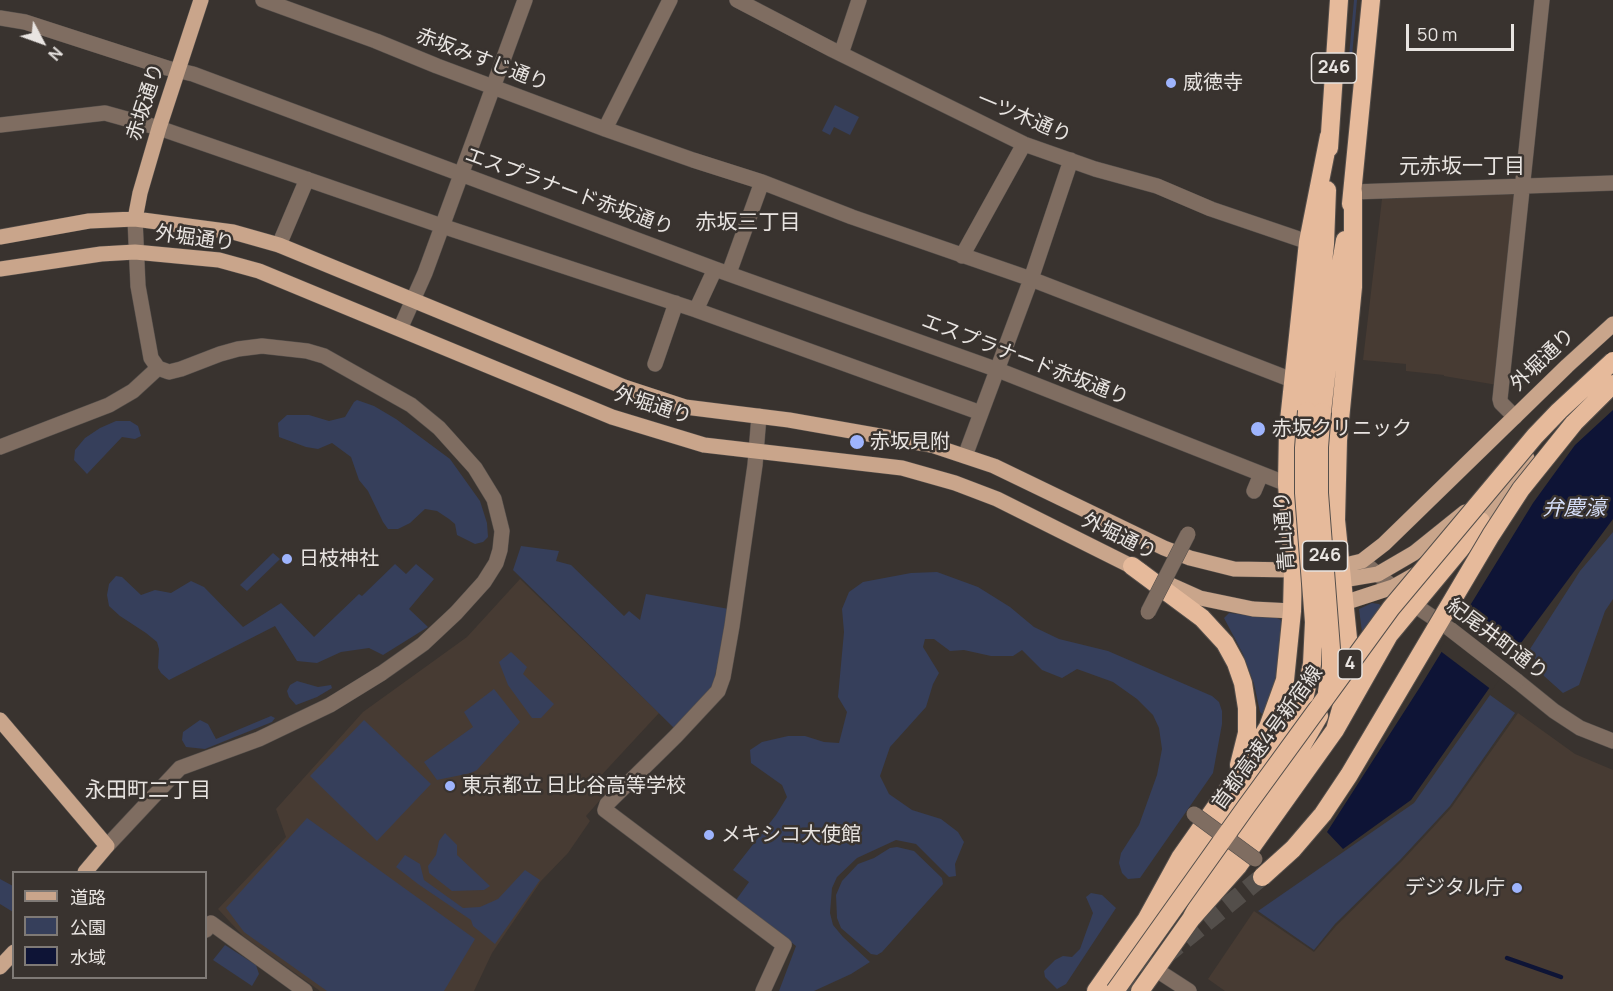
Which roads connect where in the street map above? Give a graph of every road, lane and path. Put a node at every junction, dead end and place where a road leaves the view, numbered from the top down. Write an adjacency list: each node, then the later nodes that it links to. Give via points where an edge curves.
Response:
1 (201, 0): 12 (main road, 赤坂通り)
2 (263, 0): 13 (street, 赤坂みすじ通り)
3 (525, 0): 13 (street)
4 (670, 0): 16 (street)
5 (737, 0): 11 (street, 一ツ木通り)
6 (859, 0): 11 (street)
7 (1339, 0): 17 (highway, 青山通り / 246)
8 (1371, 0): 25 (highway, 青山通り / 246)
9 (1542, 0): 24 (street)
10 (0, 18): 12 (street, エスプラナード赤坂通り, via 25,22)
11 (841, 54): 18 (street, 一ツ木通り)
12 (178, 71): 15 (main road, 赤坂通り); 20 (street, エスプラナード赤坂通り)
13 (493, 87): 16 (street, 赤坂みすじ通り); 20 (street)
14 (0, 125): 15 (street, via 105,113)
15 (159, 128): 21 (street); 26 (main road, 赤坂通り)
16 (605, 129): 22 (street, 赤坂みすじ通り)
17 (1329, 136): 29 (highway); 48 (highway, 青山通り / 246)
18 (1024, 144): 19 (street, 一ツ木通り); 32 (street)
19 (1071, 160): 29 (street, 一ツ木通り, via 1157,186); 35 (street)
20 (462, 175): 27 (street); 34 (street, エスプラナード赤坂通り)
21 (306, 178): 27 (street); 30 (street)
22 (762, 182): 32 (street, 赤坂みすじ通り); 34 (street)
23 (1613, 183): 24 (street)
24 (1523, 186): 25 (street); 51 (street, via 1500,399)
25 (1353, 192): 48 (highway, 青山通り / 246); 62 (highway, via 1353,287 1338,440 1336,520)
26 (135, 219): 28 (main road, 外堀通り, via 88,221); 30 (main road, 外堀通り, via 233,232); 31 (street)
27 (442, 226): 36 (street); 37 (street)
28 (0, 237)
29 (1308, 242): 46 (highway)
30 (279, 245): 36 (main road, 外堀通り)
31 (135, 252): 33 (main road, 外堀通り); 40 (main road, 外堀通り, via 219,260 259,271); 43 (street, via 151,358)
32 (962, 256): 35 (street, 赤坂みすじ通り)
33 (0, 269)
34 (722, 271): 38 (street); 44 (street, エスプラナード赤坂通り)
35 (1031, 279): 44 (street); 46 (street, 赤坂みすじ通り)
36 (412, 299): 40 (street); 50 (main road, 外堀通り, via 624,387 686,407)
37 (676, 303): 38 (street); 42 (street)
38 (696, 310): 49 (street)
39 (1613, 324): 51 (main road, 外堀通り)
40 (400, 329): 53 (main road, 外堀通り, via 612,417 704,445)
41 (1613, 361): 87 (highway, 首都高速4号新宿線 / 4, bridge, via 1535,436 1391,608)
42 (655, 364)
43 (158, 368): 52 (street, via 133,391 109,405); 74 (street, via 169,372 220,354 262,346 324,356 411,405 476,468 494,500 502,531 500,550 484,582 423,644 330,705 259,739 180,768)
44 (998, 370): 49 (street); 55 (street, エスプラナード赤坂通り)
45 (1613, 370): 56 (main road, via 1560,420)
46 (1292, 380): 55 (highway)
47 (1613, 384): 77 (highway, bridge, via 1555,444 1521,489 1323,814)
48 (1314, 412): 78 (highway, 青山通り / 246, bridge, via 1332,649 1326,699 1308,737 1224,856); 79 (highway, 青山通り / 246, bridge, via 1304,448 1314,622 1312,664 1305,695 1287,732 1193,867)
49 (981, 413): 54 (street)
50 (759, 416): 53 (street); 54 (main road, 外堀通り, via 931,445)
51 (1515, 417): 59 (main road, 外堀通り)
52 (0, 447)
53 (756, 452): 60 (main road, 外堀通り, via 902,468 936,476 997,500); 85 (street, via 732,626 718,691 605,810 784,945)
54 (965, 456): 61 (main road, 外堀通り, via 1032,483 1190,558 1234,569)
55 (1287, 484): 61 (highway)
56 (1504, 489): 57 (main road); 63 (main road, via 1467,510 1414,553)
57 (1481, 521): 64 (main road, via 1419,572); 66 (highway)
58 (1188, 534): 68 (street, bridge)
59 (1362, 561): 62 (main road, 外堀通り); 63 (street, 紀尾井町通り)
60 (1132, 566): 67 (main road, 外堀通り, via 1200,598 1253,609); 72 (highway, via 1202,618 1226,643 1236,663 1243,683 1247,725)
61 (1293, 570): 67 (highway)
62 (1342, 573): 63 (main road); 65 (highway)
63 (1378, 574): 64 (street, 紀尾井町通り)
64 (1393, 587): 65 (main road); 66 (street, 紀尾井町通り)
65 (1344, 603): 70 (highway, via 1349,680)
66 (1413, 604): 70 (highway, via 1389,635); 71 (street, 紀尾井町通り, bridge, via 1554,711 1580,728)
67 (1293, 610): 72 (highway, via 1288,665 1281,692 1268,727)
68 (1148, 612)
69 (0, 720): 74 (main road)
70 (1335, 730): 78 (highway, via 1238,866)
71 (1613, 741)
72 (1233, 784): 79 (highway, via 1180,858)
73 (1194, 814): 75 (street, bridge)
74 (107, 846): 76 (main road)
75 (1255, 859)
76 (87, 871)
77 (1262, 877)
78 (1191, 919): 83 (highway, 青山通り / 246)
79 (1146, 920): 86 (highway, 青山通り / 246)
80 (207, 929): 84 (street, via 211,923)
81 (12, 954): 82 (main road)
82 (0, 967)
83 (1155, 969): 88 (highway, 青山通り / 246); 89 (street)
84 (305, 991)
85 (763, 991)
86 (1096, 991)
87 (1115, 991)
88 (1140, 991)
89 (1189, 991)

